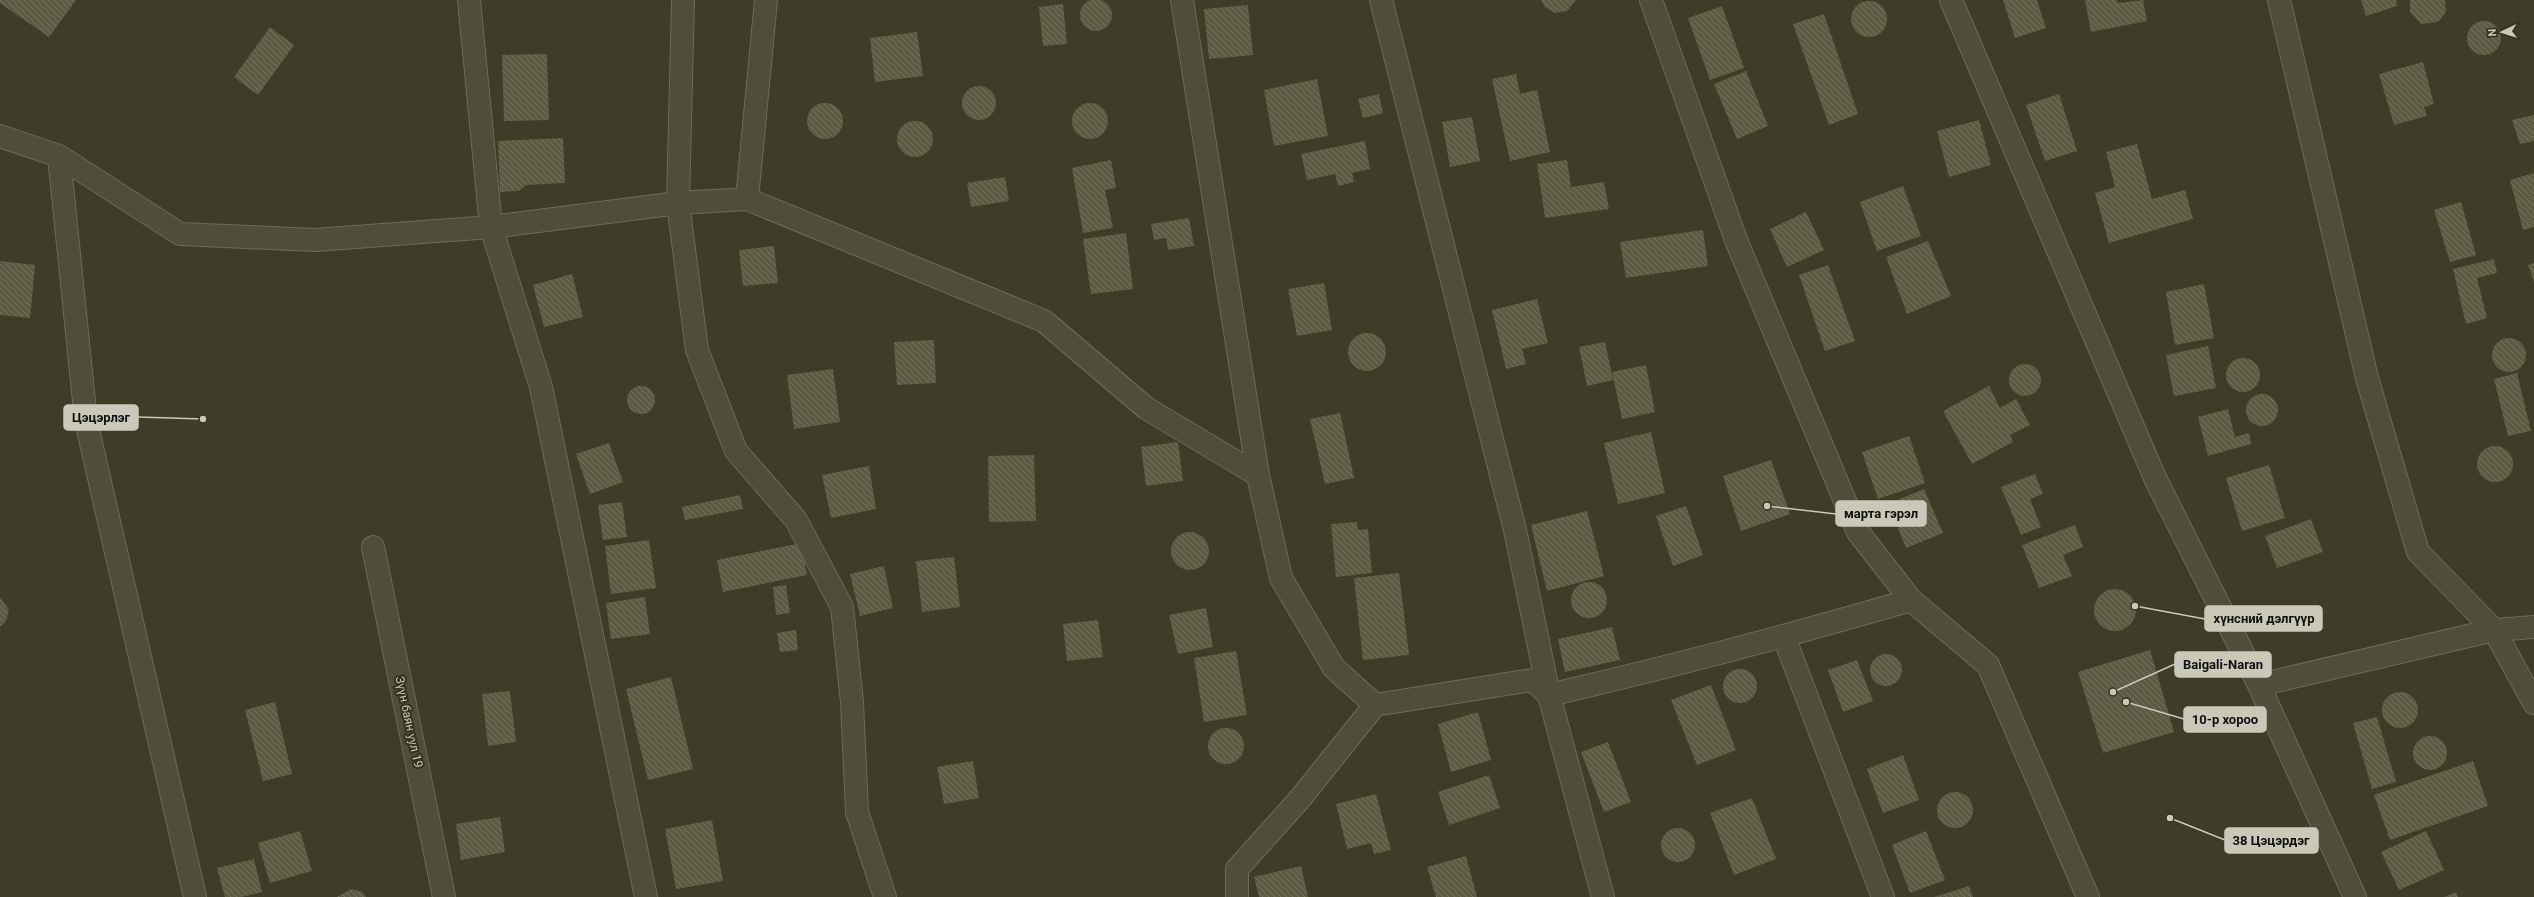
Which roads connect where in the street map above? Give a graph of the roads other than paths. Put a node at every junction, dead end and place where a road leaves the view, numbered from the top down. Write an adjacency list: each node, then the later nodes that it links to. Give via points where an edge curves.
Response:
1 (469, 0): 13 (street)
2 (684, 0): 12 (street)
3 (766, 0): 11 (street)
4 (1182, 0): 14 (street)
5 (1381, 0): 21 (street, via 1515,530)
6 (1651, 0): 16 (street, via 1736,240 1858,532)
7 (1951, 0): 20 (street, via 2155,478)
8 (2279, 0): 18 (street, via 2367,378 2418,552)
9 (0, 136): 10 (street)
10 (59, 156): 13 (street, via 180,234 315,240); 24 (street, via 86,421)
11 (747, 199): 12 (street); 14 (street, via 1044,321 1146,408)
12 (678, 203): 13 (street); 27 (street, via 697,350 736,452 796,520 842,607 852,702 857,812)
13 (490, 227): 26 (street, via 541,387)
14 (1258, 474): 23 (street, via 1281,578 1334,668)
15 (373, 548): 25 (street, Зүүн баян уул 19)
16 (1911, 600): 19 (street); 31 (street, via 1988,665)
17 (2534, 627): 18 (street)
18 (2494, 630): 20 (street); 22 (street)
19 (1784, 637): 21 (street, via 1664,669); 30 (street)
20 (2259, 685): 32 (street)
21 (1549, 695): 23 (street, via 1532,680); 29 (street)
22 (2534, 703)
23 (1375, 704): 28 (street, via 1298,800 1237,869)
24 (196, 897)
25 (444, 897)
26 (646, 897)
27 (885, 897)
28 (1237, 897)
29 (1603, 897)
30 (1883, 897)
31 (2088, 897)
32 (2355, 897)

